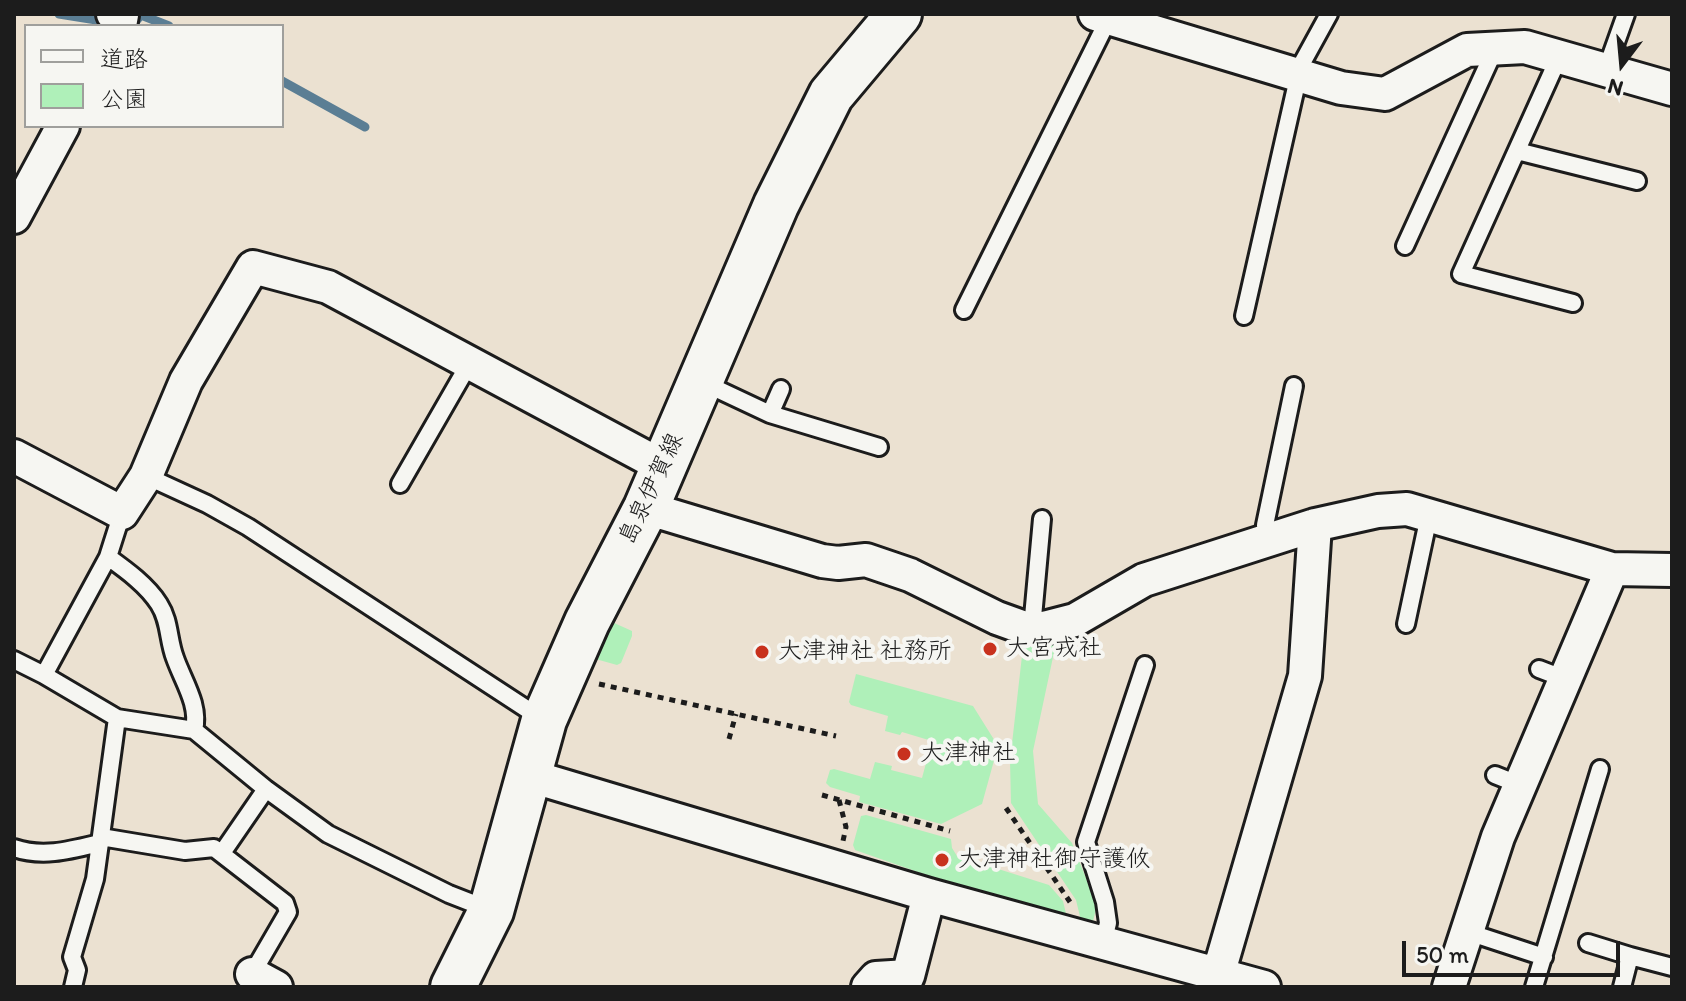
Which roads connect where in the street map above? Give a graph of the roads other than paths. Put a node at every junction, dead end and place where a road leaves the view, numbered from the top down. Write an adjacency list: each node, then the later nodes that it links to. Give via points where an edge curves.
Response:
1 (899, 14): 19 (main road, 島泉伊賀線, via 831,95 776,205)
2 (1329, 14): 8 (lane)
3 (1626, 14): 7 (lane)
4 (1102, 16): 8 (street); 16 (lane)
5 (1495, 49): 6 (street, via 1525,47); 8 (street, via 1467,50 1385,94); 14 (lane)
6 (1559, 57): 7 (street); 11 (lane)
7 (1606, 70): 9 (street)
8 (1300, 76): 17 (lane)
9 (1672, 89)
10 (62, 128): 13 (street)
11 (1517, 151): 12 (lane); 15 (lane, via 1461,274)
12 (1637, 181)
13 (14, 217)
14 (1405, 246)
15 (1573, 303)
16 (964, 310)
17 (1244, 316)
18 (469, 364): 25 (street); 26 (street, via 328,287 253,267 186,381); 27 (lane)
19 (702, 382): 22 (lane); 25 (main road, 島泉伊賀線)
20 (1294, 386): 33 (lane, via 1265,525)
21 (781, 389): 22 (lane)
22 (770, 414): 23 (lane)
23 (879, 447)
24 (14, 456): 29 (street)
25 (664, 467): 28 (main road, 島泉伊賀線)
26 (146, 476): 29 (street); 43 (lane, via 248,527)
27 (400, 484)
28 (646, 508): 38 (street, via 822,561 866,560 997,618); 43 (main road, 島泉伊賀線)
29 (122, 513): 34 (lane)
30 (1429, 516): 32 (street, via 1407,509 1378,511); 35 (street); 37 (lane)
31 (1042, 519): 38 (lane)
32 (1315, 525): 33 (street); 59 (street, via 1305,676)
33 (1271, 540): 38 (street, via 1144,580 1075,620)
34 (108, 557): 41 (lane); 44 (lane, via 159,605 191,695)
35 (1612, 569): 36 (street); 65 (street, via 1552,674 1508,780 1498,837)
36 (1672, 570)
37 (1406, 624)
38 (1032, 628)
39 (14, 660): 41 (lane)
40 (1145, 665): 54 (lane, via 1086,842 1108,923)
41 (44, 675): 42 (lane)
42 (117, 718): 44 (lane); 48 (lane)
43 (544, 720): 46 (main road, 島泉伊賀線)
44 (194, 730): 47 (lane)
45 (1600, 769): 57 (lane)
46 (527, 775): 51 (street); 52 (main road, 島泉伊賀線)
47 (266, 789): 50 (lane); 52 (lane, via 328,834)
48 (100, 840): 49 (lane, via 60,853); 50 (lane, via 185,851 214,848); 61 (lane, via 95,879 72,957 77,970)
49 (14, 848)
50 (222, 853): 60 (lane, via 285,903 288,912)
51 (929, 895): 54 (street); 63 (street, via 908,976 876,978)
52 (491, 911): 62 (main road, 島泉伊賀線)
53 (1480, 936): 57 (lane)
54 (1092, 940): 59 (street)
55 (1588, 943): 56 (lane)
56 (1630, 956): 58 (lane); 67 (lane)
57 (1544, 957): 66 (lane)
58 (1672, 967)
59 (1218, 975): 64 (street)
60 (257, 983)
61 (73, 987)
62 (453, 987)
63 (868, 987)
64 (1264, 987)
65 (1449, 987)
66 (1534, 987)
67 (1622, 987)

